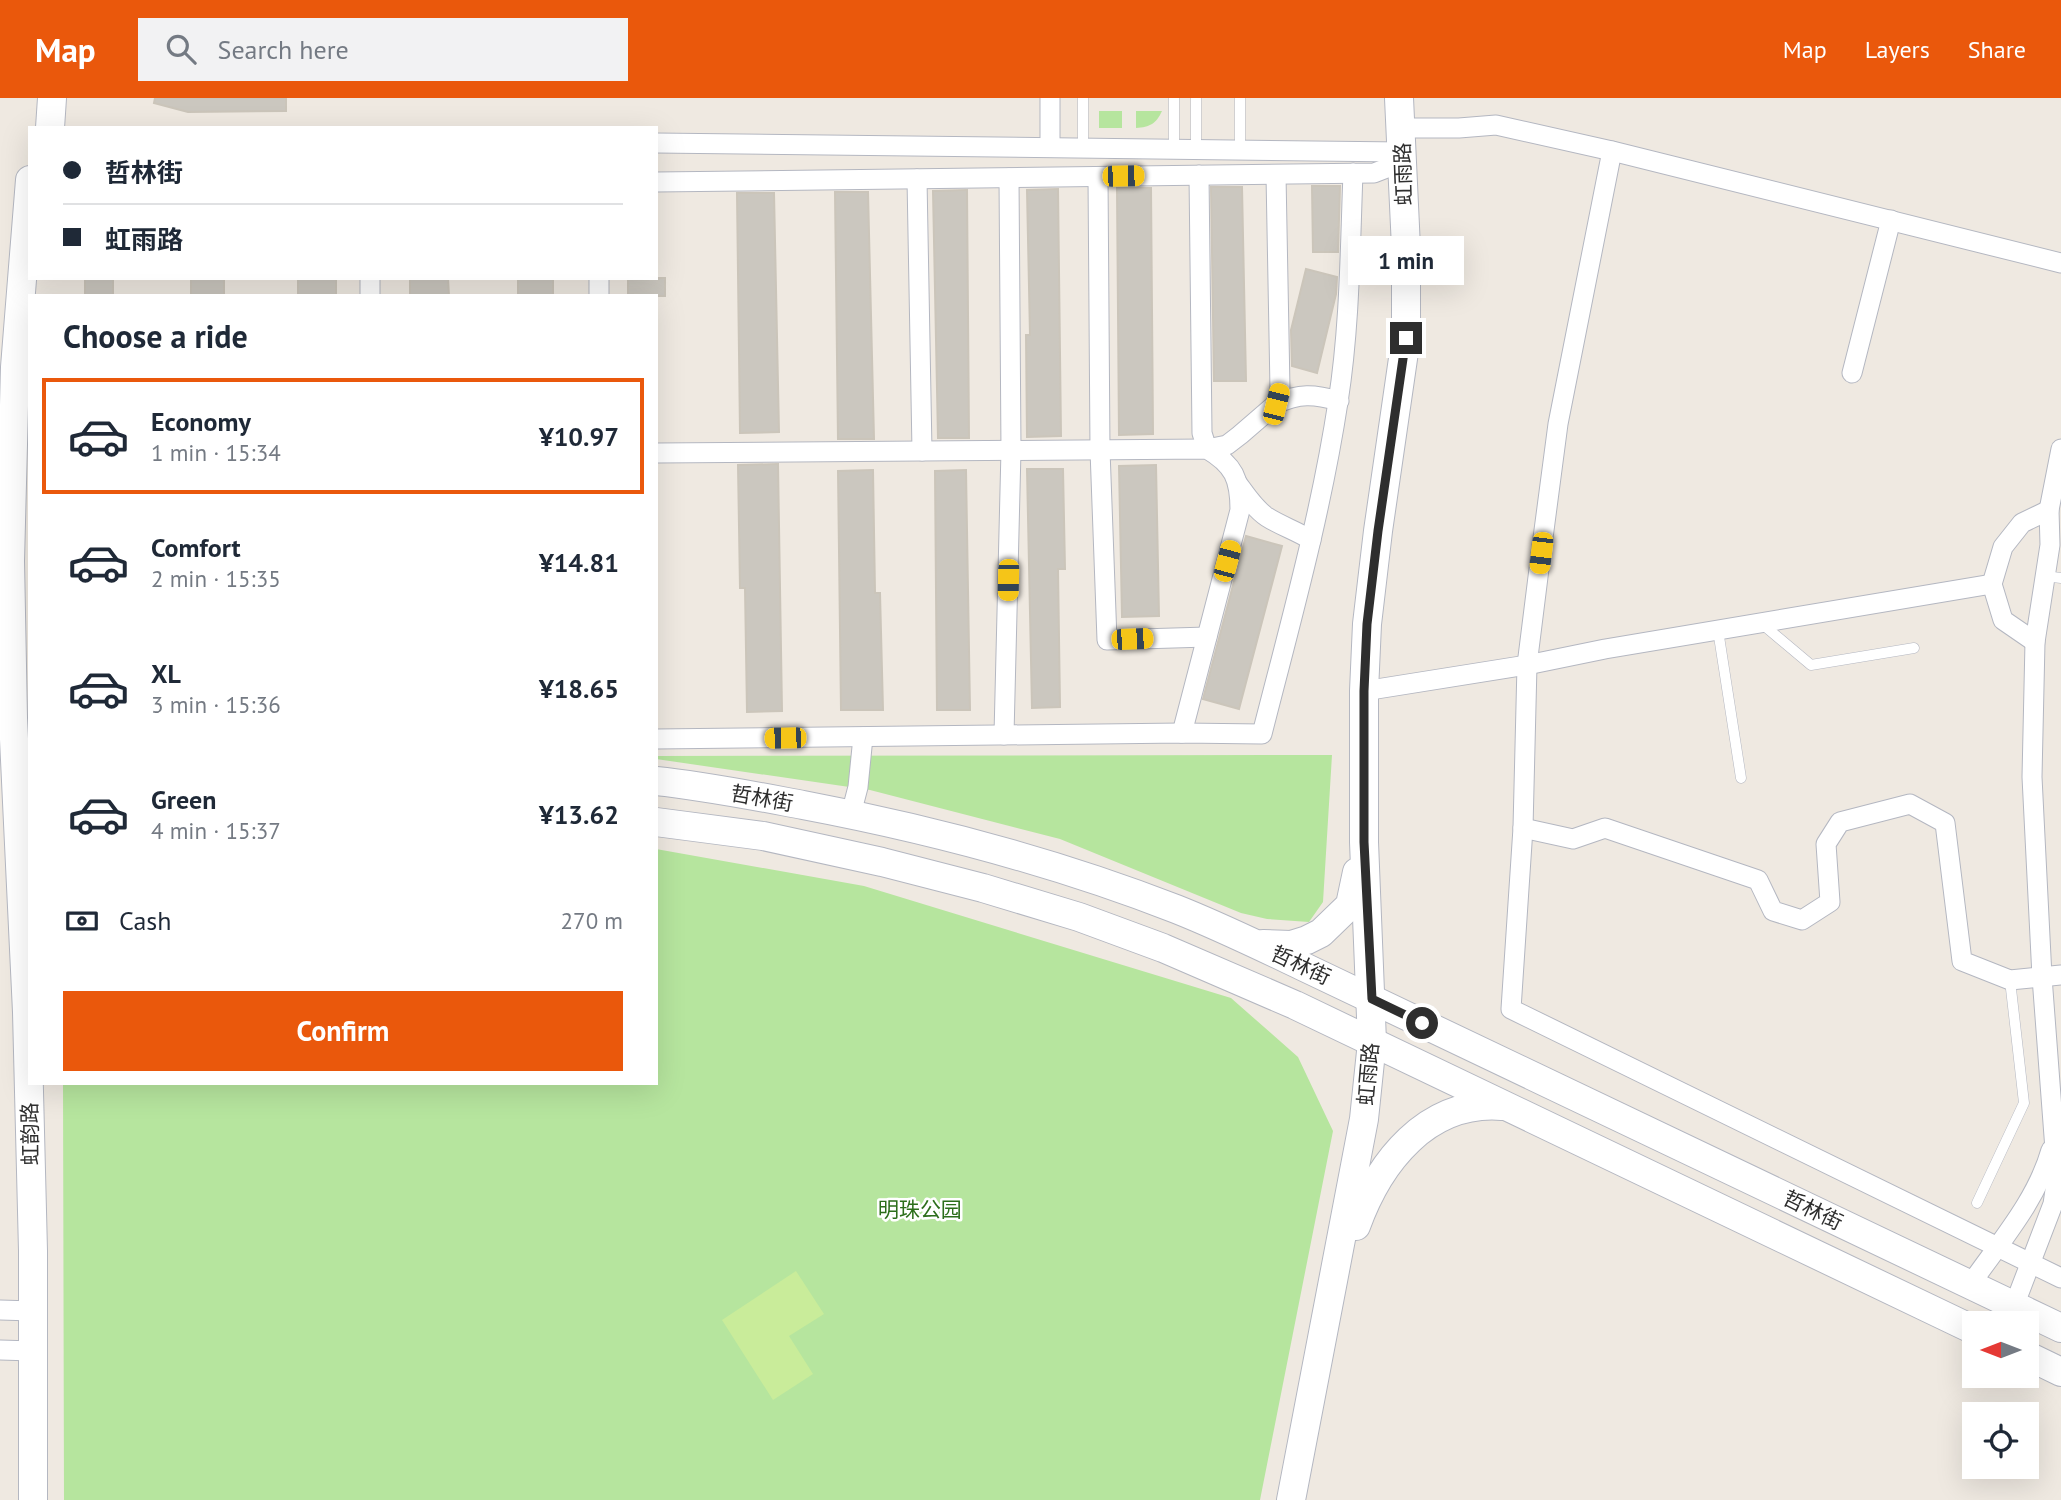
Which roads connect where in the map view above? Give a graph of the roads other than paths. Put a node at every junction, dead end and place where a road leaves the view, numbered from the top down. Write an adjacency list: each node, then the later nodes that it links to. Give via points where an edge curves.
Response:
1 (52, 98): 8 (street)
2 (1051, 98): 11 (street)
3 (1083, 98): 12 (lane)
4 (1174, 98): 13 (lane)
5 (1196, 98): 14 (lane)
6 (1240, 98): 15 (lane)
7 (1399, 98): 9 (street, 虹雨路)
8 (50, 126)
9 (1402, 140): 15 (street); 16 (street, via 1496,125); 17 (street, via 1392,166 1374,173); 50 (street, 虹雨路, via 1406,338 1373,571)
10 (658, 143): 11 (street)
11 (1050, 147): 12 (street)
12 (1083, 147): 13 (street)
13 (1174, 148): 14 (street)
14 (1196, 148): 15 (street)
15 (1240, 149)
16 (1612, 151): 25 (street); 49 (street, via 1558,424)
17 (1353, 173): 18 (street); 28 (street)
18 (1276, 174): 19 (street); 29 (street, via 1280,389)
19 (1199, 176): 20 (street); 31 (street, via 1202,433)
20 (1098, 177): 21 (street); 34 (street)
21 (1009, 178): 22 (street); 33 (street)
22 (917, 179): 23 (street); 35 (street)
23 (658, 182)
24 (28, 205): 41 (street, 虹韵路)
25 (1891, 220): 26 (street); 27 (street)
26 (2061, 263)
27 (1852, 373)
28 (1339, 401): 29 (street, via 1302,395); 39 (street)
29 (1276, 404): 30 (street)
30 (1238, 438): 31 (street); 37 (street, via 1231,459)
31 (1207, 449): 34 (street); 37 (street, via 1222,458)
32 (2061, 449): 38 (street)
33 (1011, 450): 34 (street); 35 (street); 52 (street)
34 (1100, 450): 46 (street, via 1107,640)
35 (922, 451): 36 (street)
36 (658, 453)
37 (1235, 477): 39 (street, via 1264,515); 46 (street, via 1240,510)
38 (2049, 510): 40 (street); 43 (street, via 2022,523 2003,547)
39 (1311, 540): 51 (street, via 1262,734)
40 (2055, 546): 42 (street)
41 (5, 561): 55 (street, 虹韵路)
42 (2053, 577): 47 (street)
43 (1992, 584): 44 (street); 47 (street, via 2003,620)
44 (1760, 622): 45 (street); 48 (lane, via 1811,665)
45 (1718, 630): 49 (street); 56 (lane)
46 (1207, 636): 51 (street)
47 (2035, 642): 65 (street, via 2032,777)
48 (1914, 648)
49 (1528, 665): 50 (street); 61 (street)
50 (1364, 691): 62 (street, 虹雨路)
51 (1182, 733): 52 (street)
52 (1004, 735): 53 (street)
53 (863, 737): 54 (street); 59 (street)
54 (658, 739)
55 (15, 769): 58 (street, 虹韵路)
56 (1741, 779)
57 (658, 781): 59 (street, 哲林街)
58 (16, 809): 68 (street, 虹韵路)
59 (851, 814): 63 (street, 哲林街, via 994,848 1091,878)
60 (658, 822): 67 (street, 哲林街, via 763,836 882,862 1079,917 1228,975)
61 (1523, 828): 64 (street, via 1573,839 1605,828 1758,880 1773,911 1802,920 1830,902 1826,844 1840,822 1910,804 1945,823 1962,961); 74 (street, via 1511,1009)
62 (1364, 842): 63 (street, via 1350,905 1321,933 1291,945); 66 (street, 虹雨路)
63 (1253, 943): 66 (street, 哲林街)
64 (2010, 980): 65 (street); 73 (lane, via 2024,1103)
65 (2052, 986): 72 (street)
66 (1372, 999): 67 (street, 虹雨路); 77 (street, 哲林街)
67 (1372, 1042): 71 (street, 哲林街); 78 (street, 虹雨路, via 1364,1119)
68 (28, 1062)
69 (28, 1085): 81 (street, 虹韵路)
70 (47, 1085): 89 (street, 虹韵路)
71 (1508, 1107): 78 (street, via 1474,1107 1435,1119 1390,1158 1366,1198); 82 (street, 哲林街)
72 (2054, 1139): 74 (street, via 2031,1197); 75 (street, via 2053,1204)
73 (1977, 1203)
74 (1997, 1246): 75 (street); 77 (street)
75 (2031, 1263): 76 (street); 79 (street)
76 (2061, 1278)
77 (1970, 1285): 79 (street, 哲林街)
78 (1329, 1301): 90 (street, 虹雨路)
79 (2014, 1306): 83 (street, 哲林街)
80 (0, 1310): 81 (street)
81 (33, 1311): 85 (street, 虹韵路)
82 (1962, 1324)
83 (2061, 1328)
84 (0, 1350): 85 (street)
85 (33, 1350): 88 (street, 虹韵路)
86 (2039, 1362): 87 (street)
87 (2061, 1372)
88 (33, 1500)
89 (52, 1500)
90 (1291, 1500)

